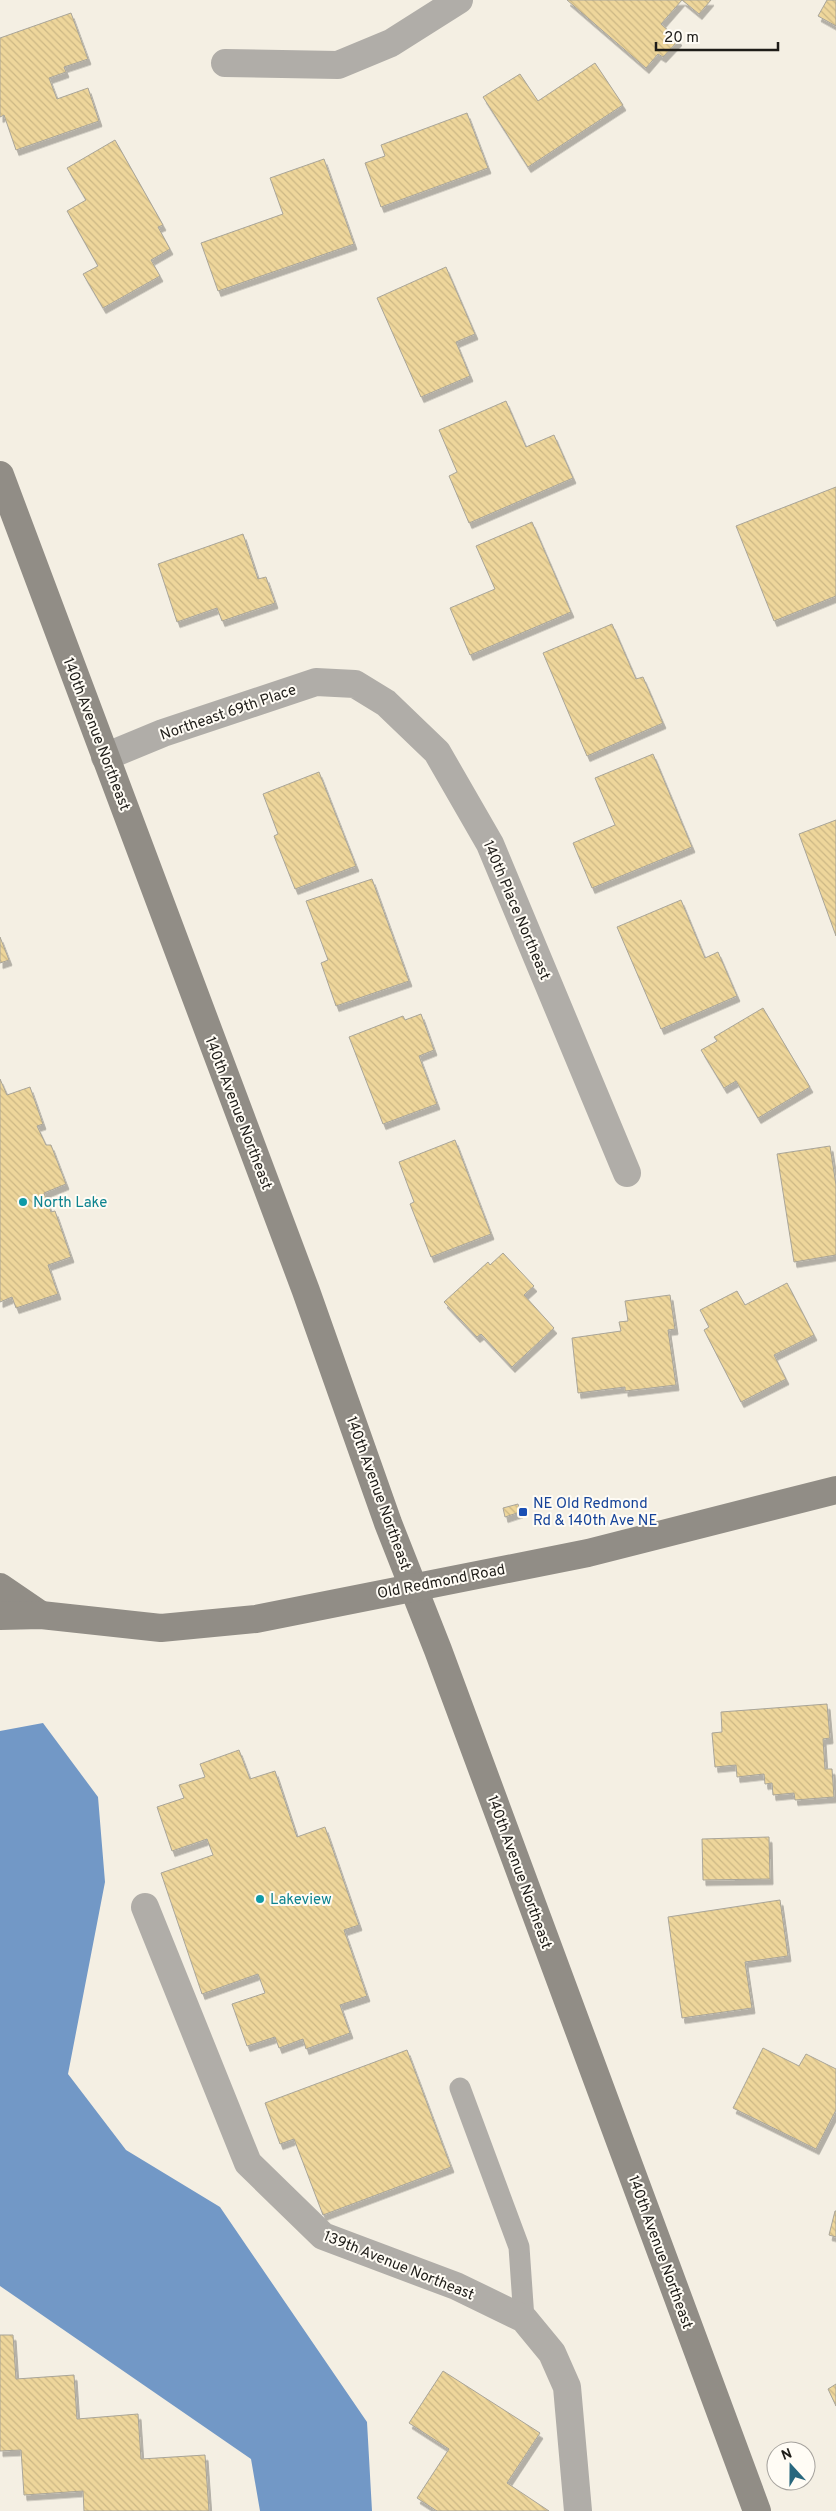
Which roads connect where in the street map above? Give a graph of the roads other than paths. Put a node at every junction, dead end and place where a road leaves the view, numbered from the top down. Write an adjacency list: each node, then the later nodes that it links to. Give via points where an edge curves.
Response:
1 (459, 0): 2 (street, via 390,43 338,65)
2 (225, 63)
3 (0, 475): 4 (main road, 140th Avenue Northeast)
4 (6, 508): 6 (main road, 140th Avenue Northeast)
5 (355, 684): 6 (street, Northeast 69th Place, via 316,682 163,733); 7 (street, 140th Place Northeast, via 386,703 436,752 490,844)
6 (105, 757): 10 (main road, 140th Avenue Northeast)
7 (627, 1172)
8 (836, 1490): 10 (main road, Old Redmond Road, via 588,1552)
9 (0, 1587): 11 (main road, Old Redmond Road)
10 (414, 1587): 11 (main road, Old Redmond Road, via 256,1619 161,1628); 17 (main road, 140th Avenue Northeast)
11 (41, 1615): 12 (main road, Old Redmond Road)
12 (0, 1616)
13 (146, 1907): 15 (street, 139th Avenue Northeast, via 248,2163 323,2236 456,2286)
14 (460, 2088): 15 (lane, via 519,2247)
15 (524, 2319): 16 (street, 139th Avenue Northeast, via 552,2353 567,2387)
16 (578, 2511)
17 (757, 2511)

